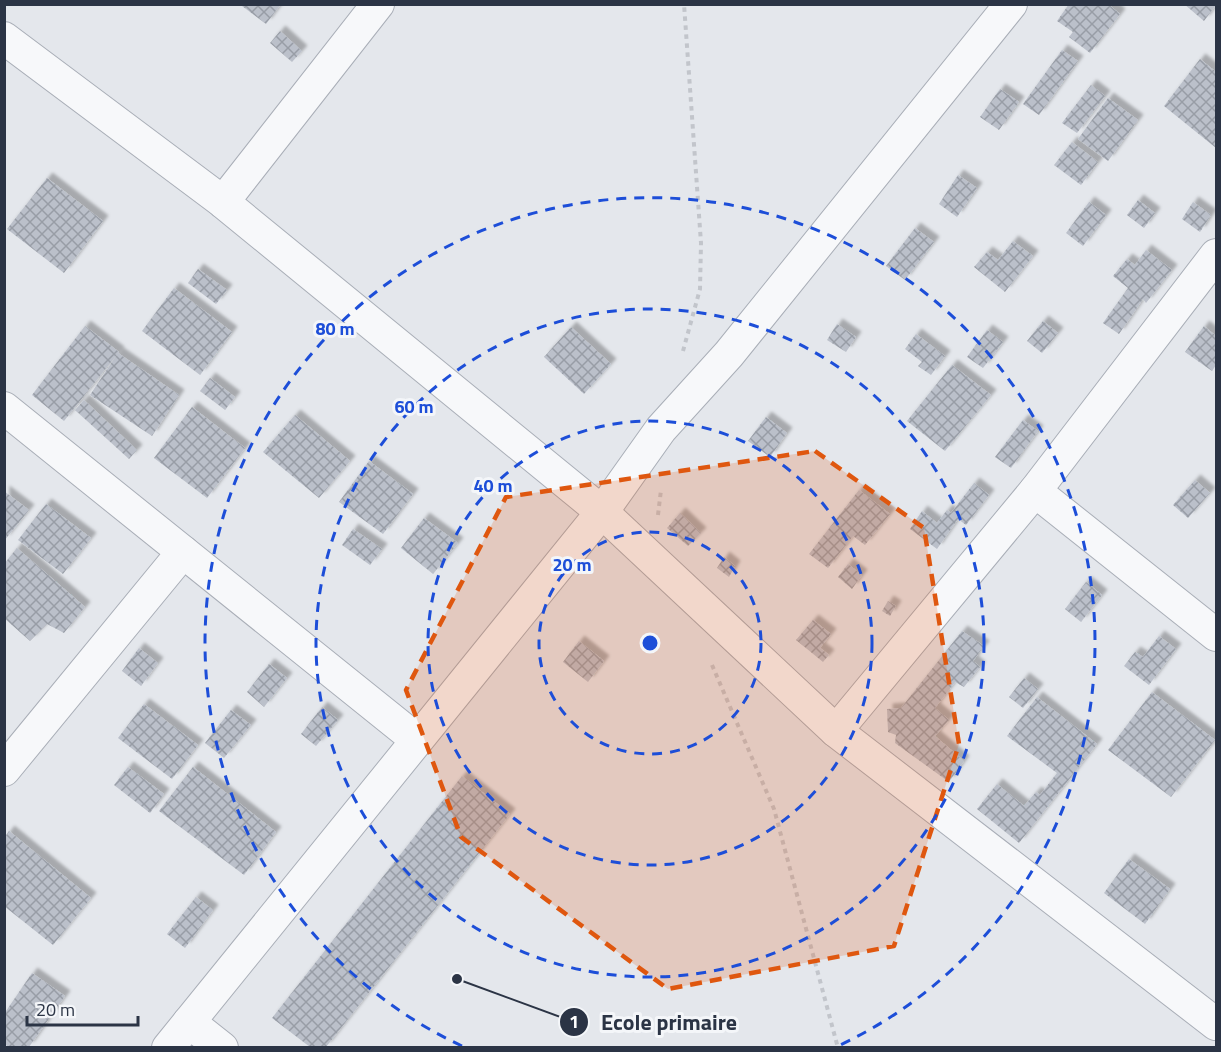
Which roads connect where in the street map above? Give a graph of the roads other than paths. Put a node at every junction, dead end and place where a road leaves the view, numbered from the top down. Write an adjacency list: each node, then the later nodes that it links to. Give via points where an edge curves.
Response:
1 (378, 4): 4 (street)
2 (1009, 6): 8 (street, via 729,354 661,429)
3 (4, 38): 4 (street)
4 (223, 202): 8 (street)
5 (1216, 255): 7 (street)
6 (4, 408): 9 (street)
7 (1035, 491): 10 (street); 11 (street)
8 (603, 512): 11 (street); 12 (street)
9 (183, 552): 12 (street); 13 (street)
10 (1216, 635)
11 (836, 731): 15 (street)
12 (417, 740): 14 (street)
13 (4, 770)
14 (189, 1022): 16 (street); 17 (street)
15 (1216, 1024)
16 (168, 1047)
17 (222, 1047)

